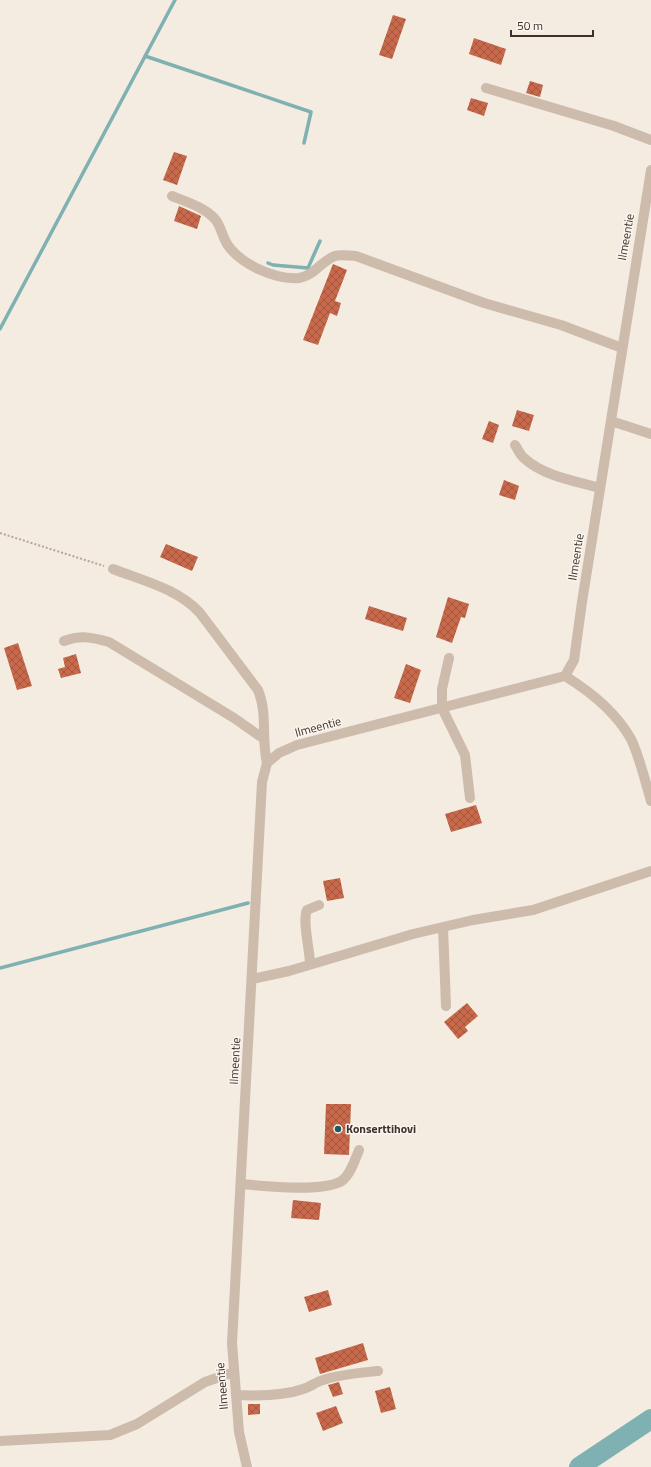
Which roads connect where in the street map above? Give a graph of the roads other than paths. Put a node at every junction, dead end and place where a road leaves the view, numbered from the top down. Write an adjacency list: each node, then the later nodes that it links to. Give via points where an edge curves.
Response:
1 (486, 88): 2 (street, via 607,124)
2 (651, 140)
3 (651, 170): 5 (street, Ilmeentie)
4 (172, 196): 5 (street, via 203,210 215,220 227,244 241,258 281,277 300,278 336,255 356,256 477,300 561,325)
5 (622, 348): 6 (street, Ilmeentie)
6 (610, 421): 7 (street); 9 (street, Ilmeentie)
7 (651, 434)
8 (516, 445): 9 (street, via 523,458 539,468)
9 (600, 488): 13 (street, Ilmeentie, via 574,660)
10 (113, 569): 15 (street, via 177,594 190,602 200,613 258,690 263,704)
11 (64, 641): 15 (street, via 76,637 109,642)
12 (449, 658): 14 (street, via 442,689)
13 (565, 676): 14 (street, Ilmeentie); 18 (street, via 589,691 616,717 631,740)
14 (442, 708): 16 (street, Ilmeentie, via 297,745 279,753); 17 (street, via 464,755)
15 (264, 739): 16 (street)
16 (267, 763): 23 (street, Ilmeentie, via 262,782)
17 (470, 798)
18 (651, 801)
19 (651, 871): 21 (street, via 533,910)
20 (319, 905): 22 (street, via 307,910 304,915)
21 (443, 927): 22 (street); 24 (street)
22 (310, 964): 23 (street)
23 (252, 979): 26 (street, Ilmeentie)
24 (446, 1006)
25 (359, 1150): 26 (street, via 353,1165 342,1180 327,1186)
26 (241, 1184): 28 (street, Ilmeentie, via 232,1343)
27 (378, 1371): 29 (street, via 343,1374 321,1380 304,1389)
28 (234, 1372): 29 (street, Ilmeentie); 30 (street, via 206,1382 137,1424 110,1435)
29 (236, 1395): 31 (street, Ilmeentie, via 239,1432)
30 (0, 1440)
31 (247, 1467)

